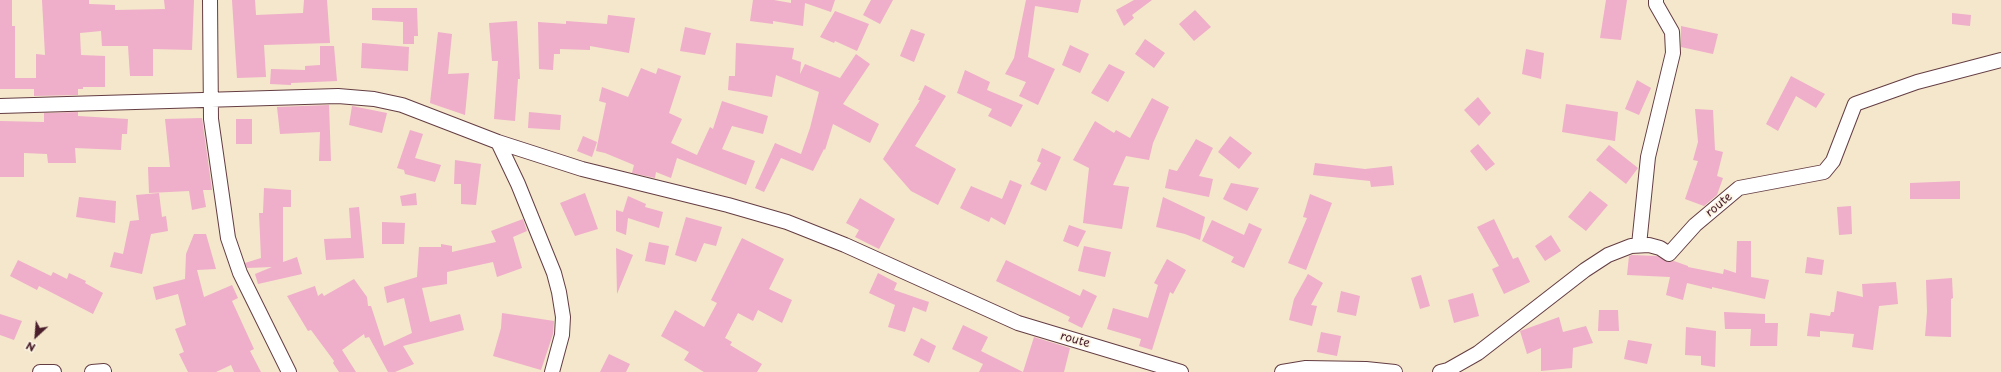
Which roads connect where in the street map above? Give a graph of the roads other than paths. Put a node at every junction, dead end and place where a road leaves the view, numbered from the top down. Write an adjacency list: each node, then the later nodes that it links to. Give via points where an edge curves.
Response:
1 (210, 0): 4 (street)
2 (1656, 0): 7 (street, via 1672,32 1673,53 1648,157)
3 (2001, 60): 7 (street, route, via 1917,82 1855,104 1833,161 1824,172 1739,188 1695,225 1669,254 1660,248)
4 (210, 100): 5 (street, route); 6 (street, route, via 338,96 374,99 402,105); 10 (street, via 228,238 240,273)
5 (0, 106)
6 (498, 142): 11 (street, via 518,184 554,273 559,292 563,317 562,335); 12 (street, route, via 582,169 787,222 1018,322)
7 (1639, 245): 15 (street, route, via 1608,255 1478,353)
8 (40, 372): 9 (street)
9 (54, 372)
10 (289, 372)
11 (552, 372)
12 (1181, 372)
13 (1282, 372): 14 (street, via 1306,368)
14 (1395, 372)
15 (1440, 372)

